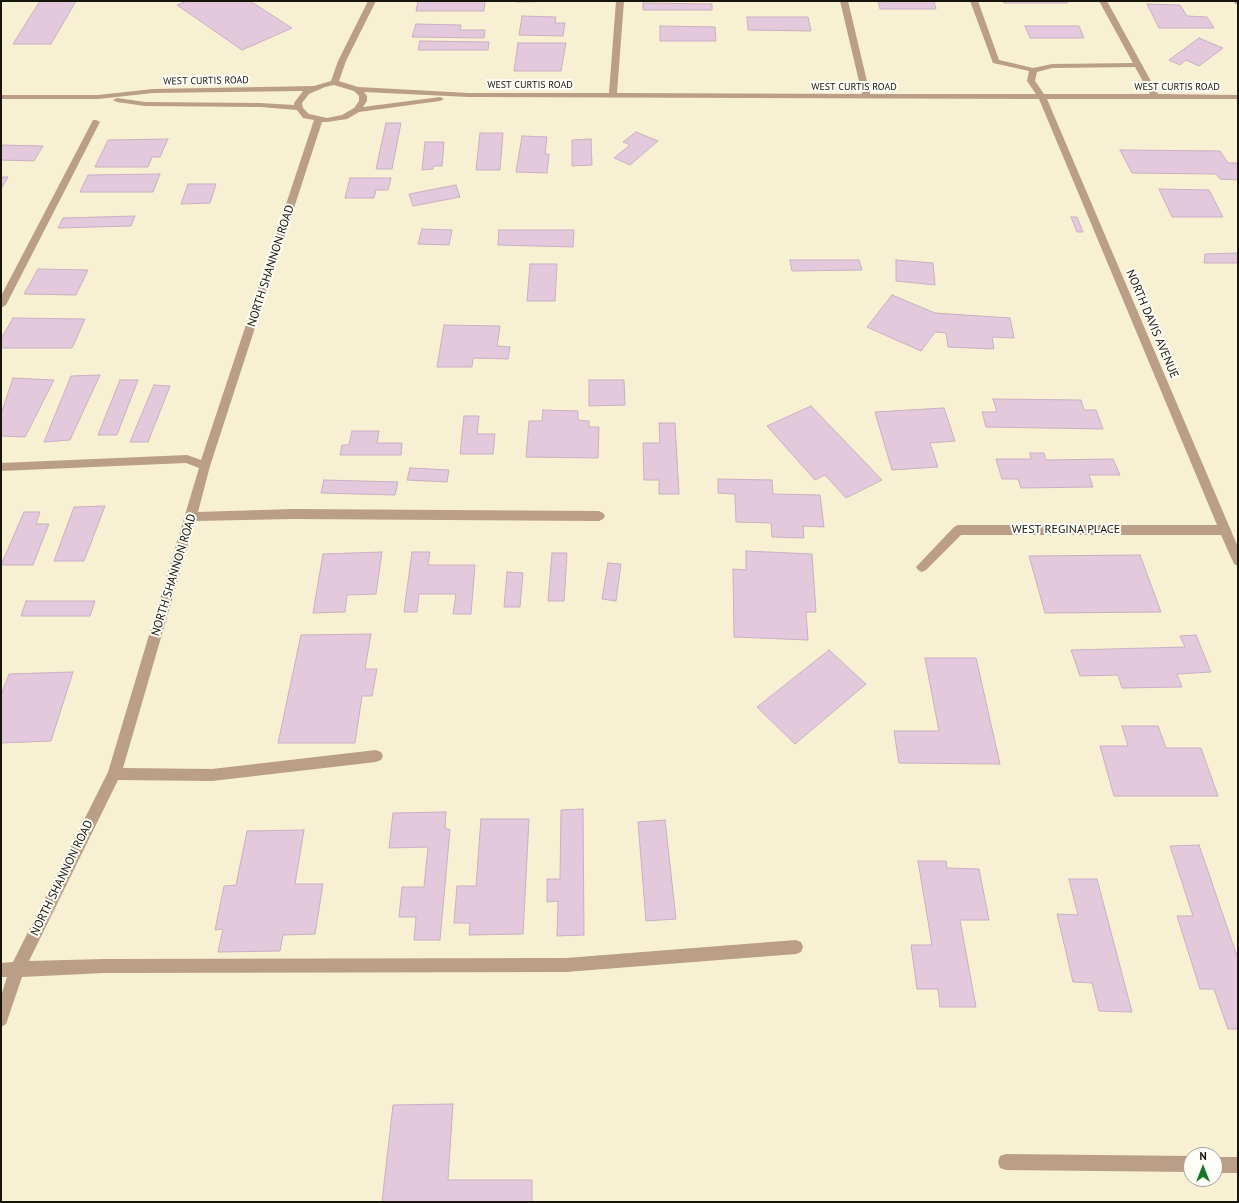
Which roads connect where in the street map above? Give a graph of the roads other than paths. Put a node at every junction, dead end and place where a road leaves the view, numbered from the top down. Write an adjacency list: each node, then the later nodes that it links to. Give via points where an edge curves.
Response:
1 (372, 1): 8 (street, via 342,61)
2 (620, 1): 12 (street)
3 (844, 1): 13 (street)
4 (974, 1): 7 (street, via 996,61)
5 (1103, 1): 6 (street)
6 (1137, 65): 7 (street, via 1052,66); 17 (street)
7 (1033, 70): 16 (street, NORTH DAVIS AVENUE, via 1031,81)
8 (334, 84): 9 (street, WEST CURTIS ROAD); 10 (street, WEST CURTIS ROAD)
9 (313, 88): 15 (street, WEST CURTIS ROAD, via 153,91); 19 (street, via 301,97)
10 (357, 88): 11 (street, WEST CURTIS ROAD); 20 (street, via 363,96 363,101)
11 (469, 95): 12 (street, WEST CURTIS ROAD); 20 (street, WEST CURTIS ROAD)
12 (613, 95): 13 (street, WEST CURTIS ROAD)
13 (868, 96): 16 (street, WEST CURTIS ROAD)
14 (1, 97): 15 (street, WEST CURTIS ROAD)
15 (98, 97): 19 (street, WEST CURTIS ROAD, via 144,104)
16 (1042, 97): 17 (street, WEST CURTIS ROAD); 28 (street, NORTH DAVIS AVENUE)
17 (1154, 97): 18 (street, WEST CURTIS ROAD)
18 (1237, 98)
19 (299, 108): 21 (street, via 306,116)
20 (357, 110): 21 (street, WEST CURTIS ROAD, via 340,118)
21 (319, 119): 24 (street, NORTH SHANNON ROAD)
22 (96, 122): 23 (street)
23 (1, 305)
24 (205, 466): 25 (street, via 187,459); 27 (street, NORTH SHANNON ROAD)
25 (1, 467)
26 (599, 516): 27 (street, via 293,514)
27 (191, 518): 32 (street, NORTH SHANNON ROAD)
28 (1225, 530): 29 (street, NORTH DAVIS AVENUE); 30 (street, WEST REGINA PLACE, via 958,530)
29 (1238, 561)
30 (922, 567)
31 (376, 756): 32 (street, via 212,775)
32 (114, 774): 35 (street, NORTH SHANNON ROAD)
33 (796, 947): 35 (street, via 566,965 112,966)
34 (1, 970): 35 (street)
35 (17, 970): 36 (street, NORTH SHANNON ROAD)
36 (1, 1019)
37 (1006, 1162): 38 (street)
38 (1183, 1164)
39 (1223, 1164): 40 (street)
40 (1238, 1165)

